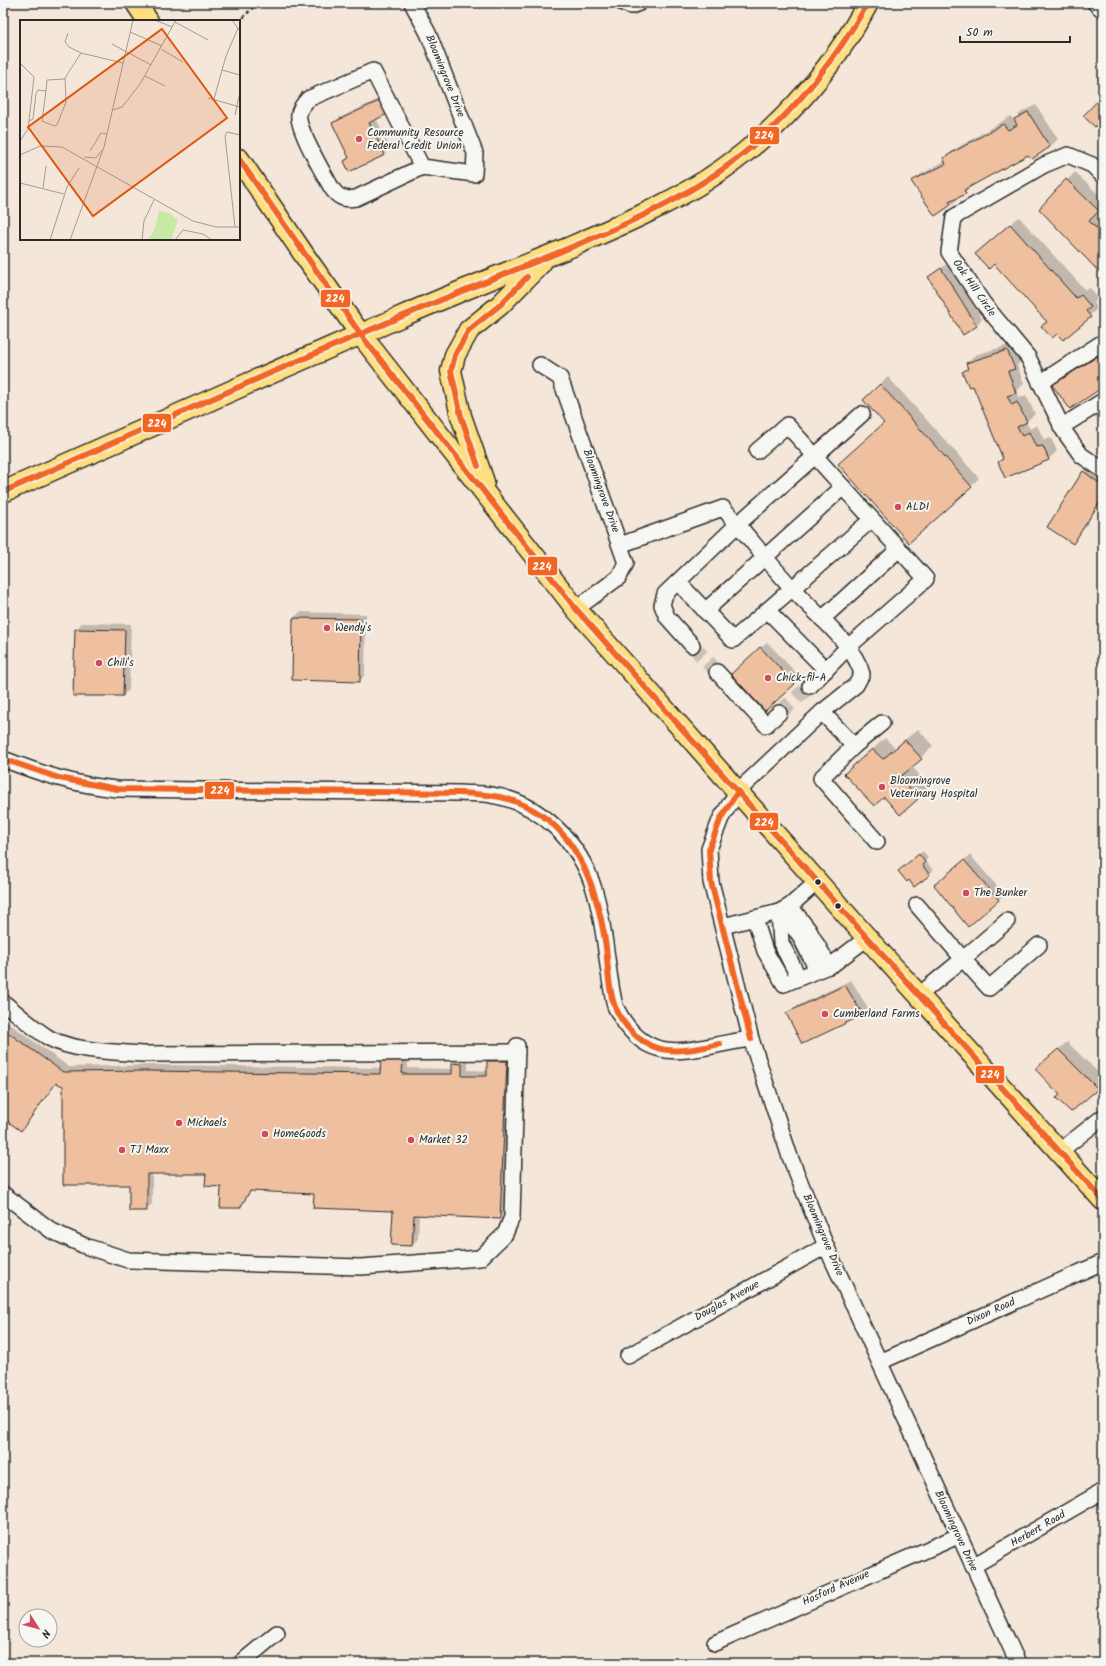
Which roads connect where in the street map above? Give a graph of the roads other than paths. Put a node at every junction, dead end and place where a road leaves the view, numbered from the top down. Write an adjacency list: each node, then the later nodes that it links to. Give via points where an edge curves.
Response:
1 (136, 3): 8 (main road)
2 (412, 3): 10 (street, Bloomingrove Drive, via 428,33 475,153 474,174)
3 (623, 3): 4 (street, via 631,6)
4 (639, 3)
5 (868, 3): 12 (main road, via 839,51 816,82 769,131 735,159 670,201)
6 (1095, 3): 7 (street)
7 (1103, 10)
8 (147, 20)
9 (240, 160): 13 (main road)
10 (422, 166): 10 (street, via 373,71 308,99 301,106 298,116 301,128 331,187 336,195 344,200 356,198)
11 (1103, 176): 16 (street, Oak Hill Circle, via 1092,165 1068,155 1044,165 954,217 949,252 983,303 1028,357)
12 (548, 256): 13 (main road); 25 (main road, via 500,305 469,330 455,355 451,371 461,416)
13 (361, 335): 24 (main road); 25 (main road)
14 (1103, 342): 16 (street)
15 (540, 365): 28 (street, Bloomingrove Drive, via 560,378)
16 (1040, 382): 19 (street, Oak Hill Circle)
17 (1103, 401): 19 (street)
18 (862, 414): 21 (street)
19 (1061, 427): 22 (street, Oak Hill Circle, via 1081,455)
20 (756, 451): 21 (street, via 787,424)
21 (816, 456): 23 (street); 27 (street)
22 (1103, 470)
23 (843, 487): 26 (street); 30 (street)
24 (3, 492)
25 (491, 501): 33 (main road)
26 (872, 520): 29 (street); 32 (street)
27 (738, 524): 28 (street, via 723,508); 30 (street); 31 (street)
28 (620, 545): 33 (street, Bloomingrove Drive, via 626,563 619,577)
29 (900, 549): 36 (street); 38 (street, via 926,579)
30 (765, 558): 32 (street); 34 (street)
31 (678, 582): 34 (street); 37 (street, via 665,594 662,605 673,625)
32 (792, 588): 35 (street); 36 (street)
33 (576, 609): 47 (main road)
34 (705, 610): 35 (street, via 734,640)
35 (768, 611): 39 (street)
36 (822, 619): 38 (street)
37 (692, 646)
38 (848, 647): 39 (street); 42 (street, Bloomingrove Drive, via 860,664 862,674 856,685)
39 (826, 670): 41 (street)
40 (717, 672): 43 (street, via 766,725)
41 (810, 686)
42 (822, 712): 45 (street); 47 (street, Bloomingrove Drive)
43 (779, 713)
44 (882, 723): 45 (street)
45 (854, 746): 48 (street, via 820,778)
46 (3, 758): 61 (street, via 54,778 117,789 460,793 491,795 512,801 533,810 565,837 587,870 598,908 615,1006 632,1034 645,1044 676,1051)
47 (738, 791): 49 (main road); 54 (street, Bloomingrove Drive, via 721,818 709,849 711,882)
48 (877, 842)
49 (818, 881): 51 (street); 55 (main road)
50 (917, 905): 57 (street)
51 (785, 909): 52 (street); 58 (street, via 799,934); 58 (street, via 781,943)
52 (755, 919): 54 (street); 58 (street, via 765,951 784,984)
53 (1007, 921): 57 (street)
54 (723, 926): 61 (street, Bloomingrove Drive)
55 (867, 938): 58 (street); 59 (main road)
56 (1039, 945): 57 (street, via 989,988)
57 (963, 959): 59 (street)
58 (809, 974)
59 (919, 995): 63 (main road)
60 (3, 1002): 64 (street, via 50,1038 93,1050 145,1054 517,1049 512,1217 505,1234 480,1258 361,1267 128,1260 85,1246 52,1231)
61 (751, 1039): 66 (street, Bloomingrove Drive, via 790,1157)
62 (1103, 1117): 63 (street)
63 (1060, 1151): 65 (main road)
64 (3, 1194)
65 (1103, 1200)
66 (826, 1246): 68 (street, Douglas Avenue); 69 (street, Bloomingrove Drive)
67 (1103, 1262): 69 (street, Dixon Road)
68 (628, 1356)
69 (880, 1362): 71 (street, Bloomingrove Drive)
70 (1103, 1491): 72 (street, Herbert Road)
71 (958, 1536): 72 (street, Bloomingrove Drive); 74 (street, Hosford Avenue)
72 (973, 1566): 76 (street, Bloomingrove Drive)
73 (277, 1633): 75 (street)
74 (715, 1643)
75 (241, 1663)
76 (1018, 1663)

